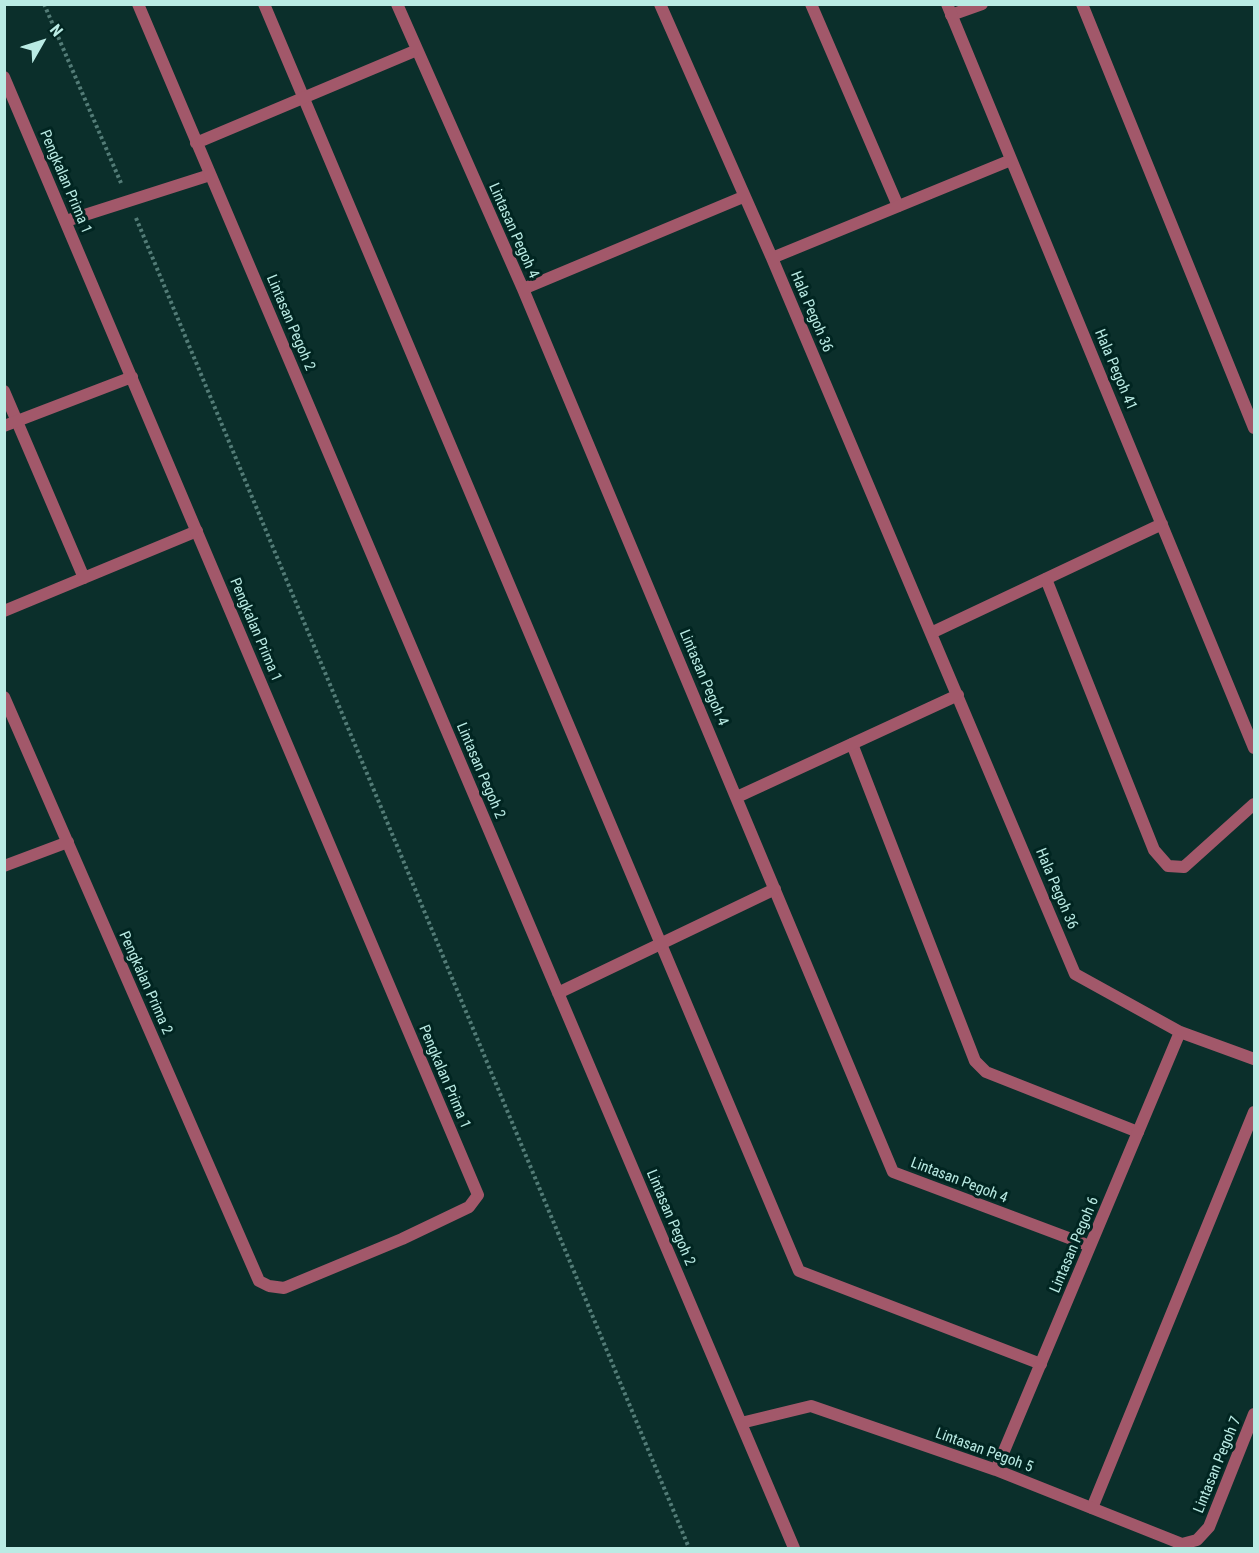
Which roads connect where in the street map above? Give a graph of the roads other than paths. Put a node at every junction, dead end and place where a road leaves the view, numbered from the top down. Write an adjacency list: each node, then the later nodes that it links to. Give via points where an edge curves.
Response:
1 (138, 4): 12 (street, Lintasan Pegoh 2)
2 (264, 4): 11 (street)
3 (397, 4): 9 (street, Lintasan Pegoh 4)
4 (660, 4): 15 (street, Hala Pegoh 36)
5 (811, 4): 16 (street)
6 (982, 4): 8 (street)
7 (1082, 4): 24 (street)
8 (949, 10): 13 (street, Hala Pegoh 41)
9 (417, 50): 11 (street); 19 (street, Lintasan Pegoh 4)
10 (4, 77): 17 (street, Pengkalan Prima 1)
11 (304, 99): 12 (street); 40 (street)
12 (196, 142): 14 (street, Lintasan Pegoh 2)
13 (1011, 159): 16 (street); 25 (street, Hala Pegoh 41)
14 (210, 175): 17 (street); 41 (street, Lintasan Pegoh 2)
15 (744, 196): 18 (street, Hala Pegoh 36); 19 (street)
16 (898, 206): 18 (street)
17 (66, 221): 20 (street, Pengkalan Prima 1)
18 (772, 258): 30 (street, Hala Pegoh 36)
19 (523, 289): 35 (street, Lintasan Pegoh 4)
20 (132, 377): 22 (street); 26 (street, Pengkalan Prima 1)
21 (4, 391): 22 (street)
22 (17, 421): 23 (street); 27 (street)
23 (4, 426)
24 (1254, 429)
25 (1162, 524): 28 (street); 34 (street, Hala Pegoh 41)
26 (197, 531): 27 (street); 47 (street, Pengkalan Prima 1, via 478,1195 460,1212 284,1288)
27 (84, 578): 29 (street)
28 (1046, 579): 30 (street); 36 (street, via 1154,850 1168,866 1185,867)
29 (4, 611)
30 (931, 633): 31 (street, Hala Pegoh 36)
31 (958, 696): 33 (street); 42 (street, Hala Pegoh 36, via 1075,974)
32 (4, 697): 37 (street, Pengkalan Prima 2)
33 (852, 744): 35 (street); 45 (street, via 975,1061 986,1072)
34 (1254, 748)
35 (737, 797): 39 (street, Lintasan Pegoh 4)
36 (1254, 804)
37 (68, 842): 38 (street); 47 (street, Pengkalan Prima 2)
38 (4, 866)
39 (775, 889): 40 (street); 46 (street, Lintasan Pegoh 4, via 893,1172)
40 (662, 943): 41 (street); 48 (street, via 799,1271)
41 (558, 993): 50 (street, Lintasan Pegoh 2)
42 (1180, 1032): 43 (street, Hala Pegoh 36); 45 (street, Lintasan Pegoh 6)
43 (1254, 1059)
44 (1254, 1112): 52 (street)
45 (1138, 1132): 46 (street, Lintasan Pegoh 6)
46 (1090, 1246): 48 (street, Lintasan Pegoh 6)
47 (259, 1281)
48 (1041, 1365): 51 (street, Lintasan Pegoh 6)
49 (1254, 1414): 53 (street, Lintasan Pegoh 7)
50 (741, 1423): 51 (street, Lintasan Pegoh 5, via 811,1406); 54 (street, Lintasan Pegoh 2)
51 (996, 1470): 52 (street, Lintasan Pegoh 5)
52 (1092, 1508): 53 (street, Lintasan Pegoh 5, via 1182,1544 1197,1540)
53 (1209, 1527)
54 (794, 1548)

